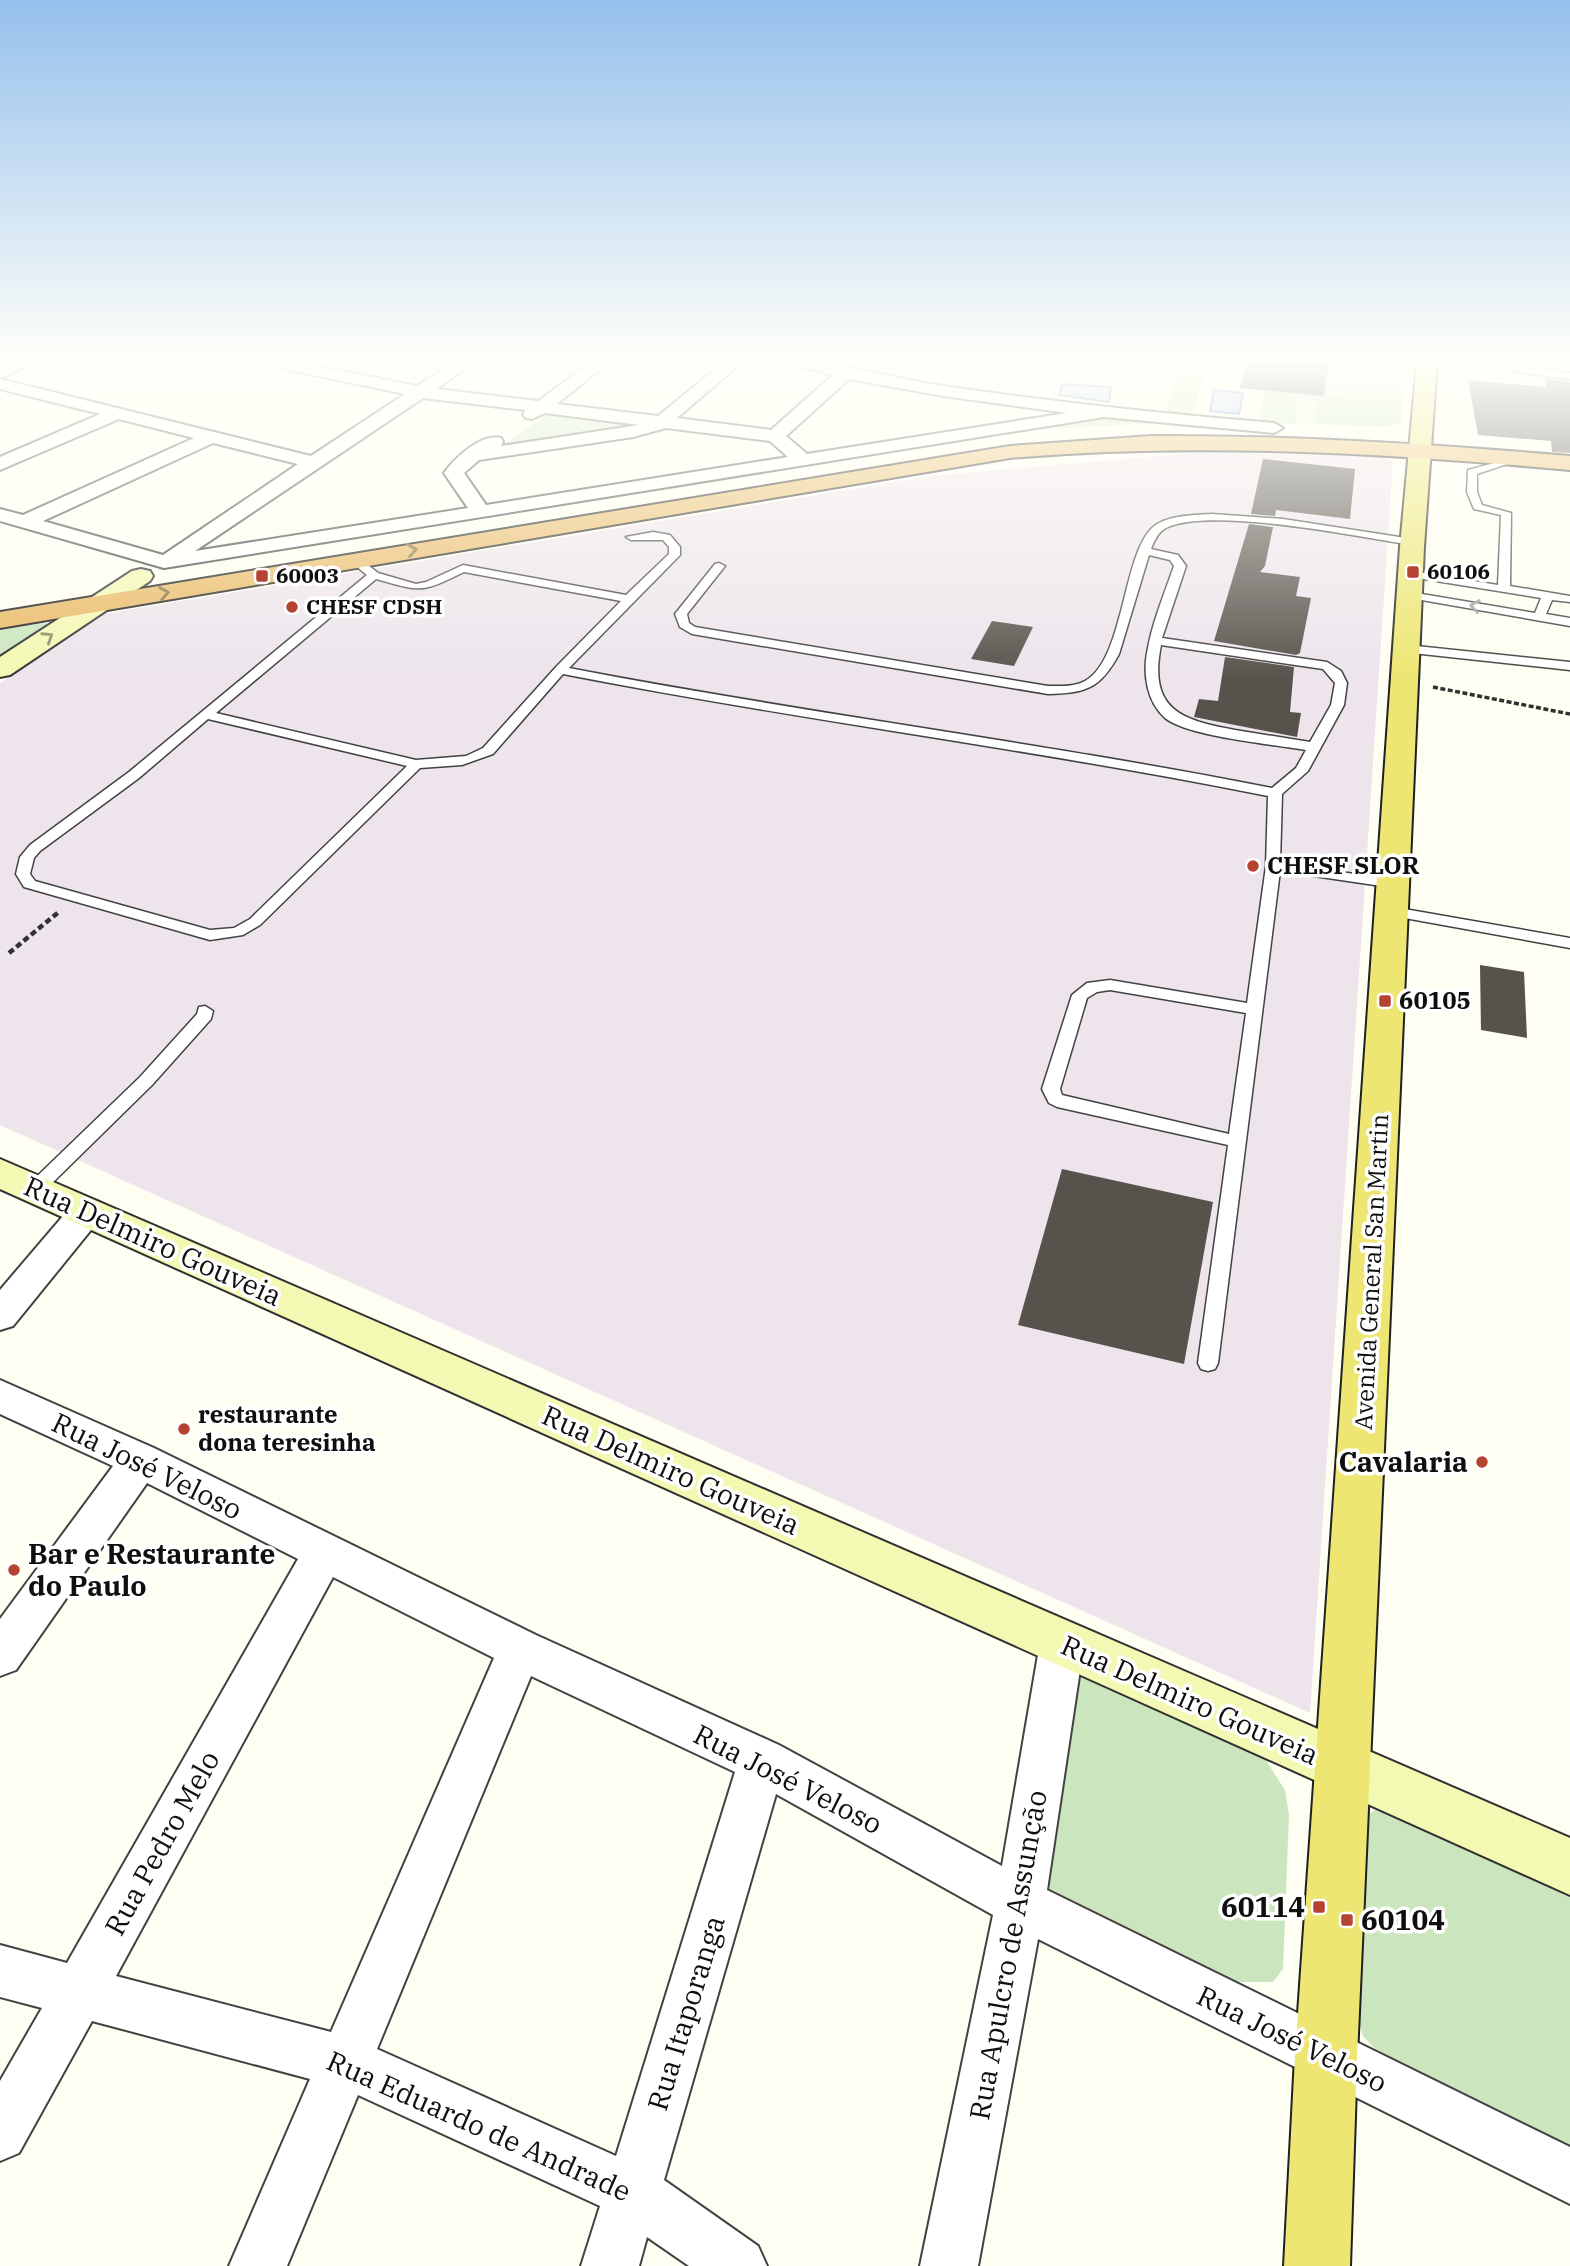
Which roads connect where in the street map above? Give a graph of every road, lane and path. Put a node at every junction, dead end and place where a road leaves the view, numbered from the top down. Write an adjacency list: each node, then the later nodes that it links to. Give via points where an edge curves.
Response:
1 (141, 469): 13 (street)
2 (303, 469): 18 (street)
3 (457, 469): 11 (street, via 454,473)
4 (737, 469): 11 (street)
5 (795, 469): 23 (highway)
6 (908, 469): 16 (highway, one-way to 6)
7 (1423, 469): 21 (main road, Avenida General San Martin)
8 (1484, 469): 24 (lane, via 1472,472 1472,492 1478,507 1506,513)
9 (1548, 469): 10 (highway)
10 (1570, 471)
11 (481, 512): 18 (street)
12 (0, 514): 13 (street)
13 (25, 522): 18 (street)
14 (631, 537): 26 (lane, via 663,536 675,547 674,555)
15 (1145, 551): 19 (lane, via 1113,654 1101,677 1087,687 1068,689 1035,688 692,630 684,625 681,614); 21 (lane, via 1161,526 1198,516 1222,516); 32 (lane, via 1180,562)
16 (355, 560): 22 (lane); 25 (highway, one-way to 16)
17 (493, 561): 20 (lane)
18 (164, 562): 23 (street)
19 (719, 566)
20 (463, 568): 22 (lane, via 421,587); 26 (lane)
21 (1411, 574): 24 (lane); 29 (lane); 33 (main road, Avenida General San Martin)
22 (374, 575): 38 (lane)
23 (141, 576): 25 (street)
24 (1504, 589): 29 (lane)
25 (93, 595): 28 (highway); 30 (highway); 35 (street, one-way to 25)
26 (629, 599): 36 (lane)
27 (1570, 599): 29 (lane)
28 (0, 601)
29 (1543, 606): 31 (lane)
30 (0, 620)
31 (1570, 622)
32 (1156, 641): 39 (lane, via 1152,690 1173,719); 39 (lane, via 1334,669 1341,680 1335,714)
33 (1406, 665): 34 (lane); 37 (path); 44 (main road, Avenida General San Martin)
34 (1570, 666)
35 (0, 669)
36 (560, 670): 40 (lane, via 488,751 459,762); 41 (lane, via 796,713 1015,744)
37 (1570, 714)
38 (206, 715): 40 (lane); 43 (lane, via 27,857 23,874 29,884)
39 (1314, 747): 41 (lane, via 1301,771)
40 (416, 764): 43 (lane, via 255,922 238,932 209,935)
41 (1275, 793): 42 (lane)
42 (1273, 866): 44 (lane); 47 (lane)
43 (75, 898): 46 (path)
44 (1394, 898): 45 (lane); 61 (main road, Avenida General San Martin)
45 (1570, 943)
46 (9, 953)
47 (1253, 1009): 49 (lane); 49 (lane, via 1110,985 1093,987 1080,995 1051,1089 1052,1096 1063,1103)
48 (205, 1011): 50 (lane, via 146,1081)
49 (1236, 1141): 53 (lane)
50 (18, 1181): 51 (street, Rua Delmiro Gouveia)
51 (87, 1211): 52 (street); 57 (street, Rua Delmiro Gouveia)
52 (0, 1316)
53 (1208, 1363)
54 (0, 1396): 55 (street, Rua José Veloso)
55 (140, 1460): 56 (street, Rua José Veloso); 59 (street)
56 (325, 1552): 58 (street, Rua José Veloso); 65 (street, Rua Pedro Melo)
57 (1062, 1643): 61 (street, Rua Delmiro Gouveia); 63 (street, Rua Apulcro de Assunção)
58 (520, 1649): 60 (street, Rua José Veloso); 67 (street)
59 (0, 1655)
60 (762, 1761): 63 (street, Rua José Veloso); 70 (street, Rua Itaporanga)
61 (1343, 1768): 62 (street, Rua Delmiro Gouveia); 66 (main road, Avenida General San Martin)
62 (1570, 1867)
63 (1020, 1903): 66 (street, Rua José Veloso); 74 (street, Rua Apulcro de Assunção)
64 (0, 1970): 65 (street, Rua Eduardo de Andrade)
65 (80, 1990): 67 (street, Rua Eduardo de Andrade); 68 (street, Rua Pedro Melo)
66 (1326, 2057): 69 (street, Rua José Veloso); 75 (main road, Avenida General San Martin)
67 (346, 2062): 70 (street, Rua Eduardo de Andrade); 71 (street)
68 (0, 2134)
69 (1570, 2176)
70 (632, 2192): 72 (street, Rua Itaporanga); 73 (street, Rua Eduardo de Andrade)
71 (258, 2266)
72 (610, 2266)
73 (738, 2266)
74 (948, 2266)
75 (1317, 2266)

